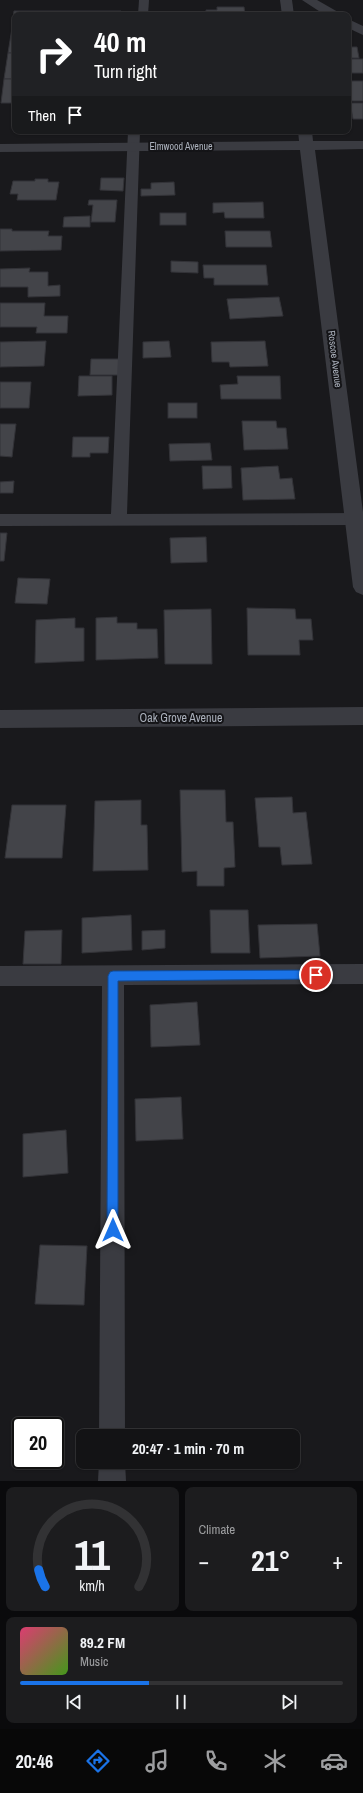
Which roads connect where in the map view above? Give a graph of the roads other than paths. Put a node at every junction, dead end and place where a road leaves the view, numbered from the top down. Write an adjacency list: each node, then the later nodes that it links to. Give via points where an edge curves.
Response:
1 (144, 0): 4 (lane)
2 (286, 0): 5 (street)
3 (308, 0): 6 (street)
4 (142, 12)
5 (288, 12)
6 (329, 12)
7 (351, 25): 8 (street)
8 (363, 31)
9 (134, 134): 12 (lane)
10 (306, 138): 11 (street, Elmwood Avenue); 12 (street, Elmwood Avenue); 14 (street, Roscoe Avenue)
11 (363, 145)
12 (132, 146): 13 (street, Elmwood Avenue); 16 (lane)
13 (0, 148)
14 (359, 519): 16 (lane); 17 (street, Roscoe Avenue)
15 (0, 520): 16 (lane)
16 (119, 520)
17 (363, 587)
18 (363, 716): 19 (street, Oak Grove Avenue)
19 (0, 719)
20 (363, 974): 22 (lane)
21 (0, 976): 22 (lane)
22 (113, 976): 23 (lane)
23 (112, 1429)
24 (112, 1469): 25 (lane)
25 (112, 1481)

